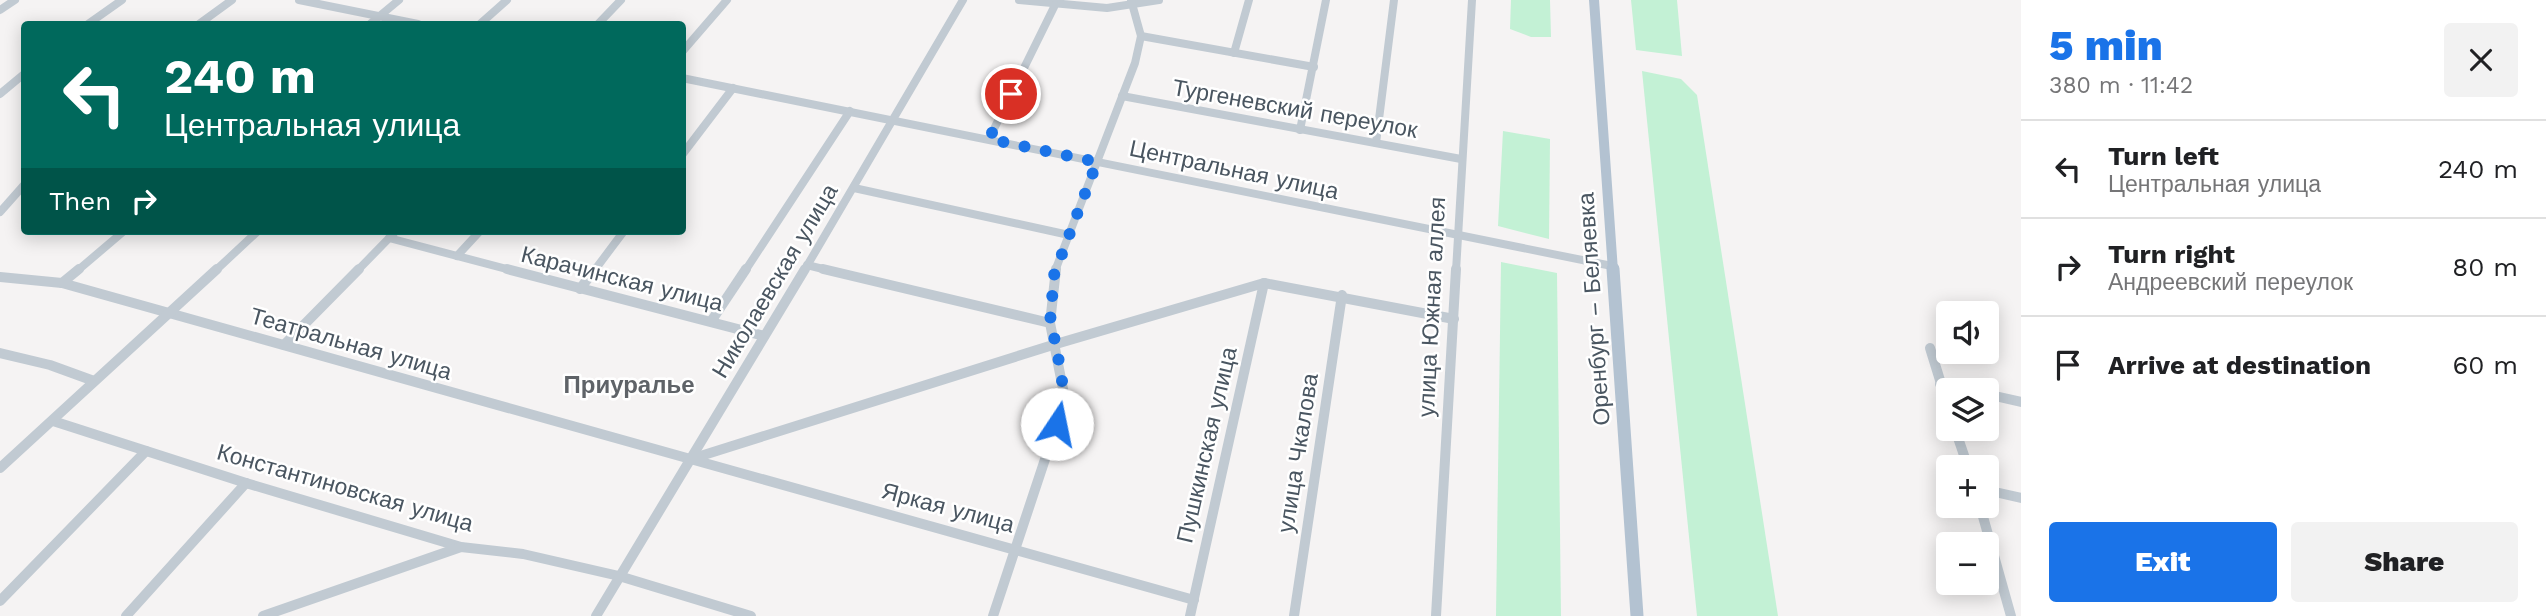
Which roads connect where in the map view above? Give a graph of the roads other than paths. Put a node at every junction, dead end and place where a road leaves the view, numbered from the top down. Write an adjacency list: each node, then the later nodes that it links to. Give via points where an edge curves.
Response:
1 (15, 0): 19 (street)
2 (122, 0): 21 (street)
3 (232, 0): 22 (street)
4 (299, 0): 20 (street)
5 (399, 0): 20 (street)
6 (507, 0): 25 (street)
7 (621, 0): 26 (street)
8 (727, 0): 28 (street)
9 (963, 0): 37 (street, Николаевская улица)
10 (1019, 0): 18 (street)
11 (1159, 0): 17 (street)
12 (1249, 0): 29 (street)
13 (1326, 0): 30 (street)
14 (1394, 0): 40 (street)
15 (1472, 0): 42 (street, улица Южная аллея)
16 (1594, 0): 56 (main road, Оренбург – Беляевка)
17 (1132, 3): 18 (street); 27 (street)
18 (1055, 5): 39 (street)
19 (0, 10)
20 (379, 16): 23 (street); 24 (street)
21 (92, 21)
22 (203, 21)
23 (373, 21)
24 (403, 21)
25 (483, 21)
26 (601, 21)
27 (1141, 36): 29 (street); 35 (street)
28 (686, 47)
29 (1234, 53): 30 (street)
30 (1314, 67): 38 (street)
31 (21, 76): 34 (street)
32 (686, 79): 33 (street, Центральная улица)
33 (733, 88): 36 (street, Центральная улица); 41 (street)
34 (0, 94)
35 (1122, 96): 38 (street, Тургеневский переулок); 43 (street)
36 (850, 111): 37 (street, Центральная улица); 64 (street)
37 (895, 120): 39 (street, Центральная улица); 44 (street, Николаевская улица)
38 (1300, 130): 40 (street, Тургеневский переулок)
39 (989, 139): 43 (street, Центральная улица)
40 (1376, 143): 42 (street, Тургеневский переулок)
41 (686, 150)
42 (1461, 159): 53 (street, улица Южная аллея)
43 (1097, 162): 52 (street); 53 (street, Центральная улица)
44 (854, 188): 52 (street); 55 (street, Николаевская улица)
45 (21, 189): 46 (street)
46 (0, 212)
47 (119, 235): 58 (street)
48 (254, 235): 62 (street)
49 (392, 235): 54 (street, Карачинская улица); 68 (street)
50 (476, 235): 54 (street)
51 (621, 235): 60 (street)
52 (1069, 235): 65 (street, via 1054,275)
53 (1456, 236): 56 (street, Центральная улица); 63 (street, улица Южная аллея)
54 (457, 256): 60 (street, Карачинская улица)
55 (807, 265): 65 (street); 66 (street, Николаевская улица)
56 (1612, 266): 97 (main road, Оренбург – Беляевка)
57 (0, 277): 58 (street, Театральная улица)
58 (62, 282): 62 (street, Театральная улица)
59 (1264, 283): 61 (street); 67 (street); 86 (street, Пушкинская улица)
60 (580, 289): 64 (street, Карачинская улица)
61 (1342, 295): 63 (street); 95 (street, улица Чкалова)
62 (169, 314): 68 (street, Театральная улица); 72 (street)
63 (1454, 318): 96 (street, улица Южная аллея)
64 (712, 320): 66 (street, Карачинская улица)
65 (1050, 323): 67 (street)
66 (764, 336): 77 (street, Николаевская улица)
67 (1056, 344): 77 (street); 84 (street, via 1065,399)
68 (284, 345): 77 (street, Театральная улица)
69 (1930, 348): 71 (street)
70 (0, 353): 72 (street)
71 (1938, 378)
72 (94, 381): 75 (street)
73 (1999, 397): 74 (street)
74 (2021, 402)
75 (53, 421): 76 (street, Константиновская улица); 78 (street)
76 (146, 451): 79 (street, Константиновская улица); 87 (street)
77 (690, 459): 84 (street, Яркая улица); 85 (street, Николаевская улица)
78 (0, 468)
79 (246, 483): 83 (street, Константиновская улица); 89 (street)
80 (1999, 493): 81 (street)
81 (2021, 498)
82 (1984, 518): 88 (street)
83 (461, 547): 85 (street, Константиновская улица, via 523,554); 90 (street)
84 (1016, 549): 86 (street, Яркая улица); 93 (street)
85 (620, 576): 91 (street, Николаевская улица); 92 (street, Константиновская улица)
86 (1194, 600): 94 (street, Пушкинская улица)
87 (0, 601)
88 (2014, 613)
89 (126, 616)
90 (263, 616)
91 (596, 616)
92 (751, 616)
93 (993, 616)
94 (1190, 616)
95 (1294, 616)
96 (1436, 616)
97 (1636, 616)

